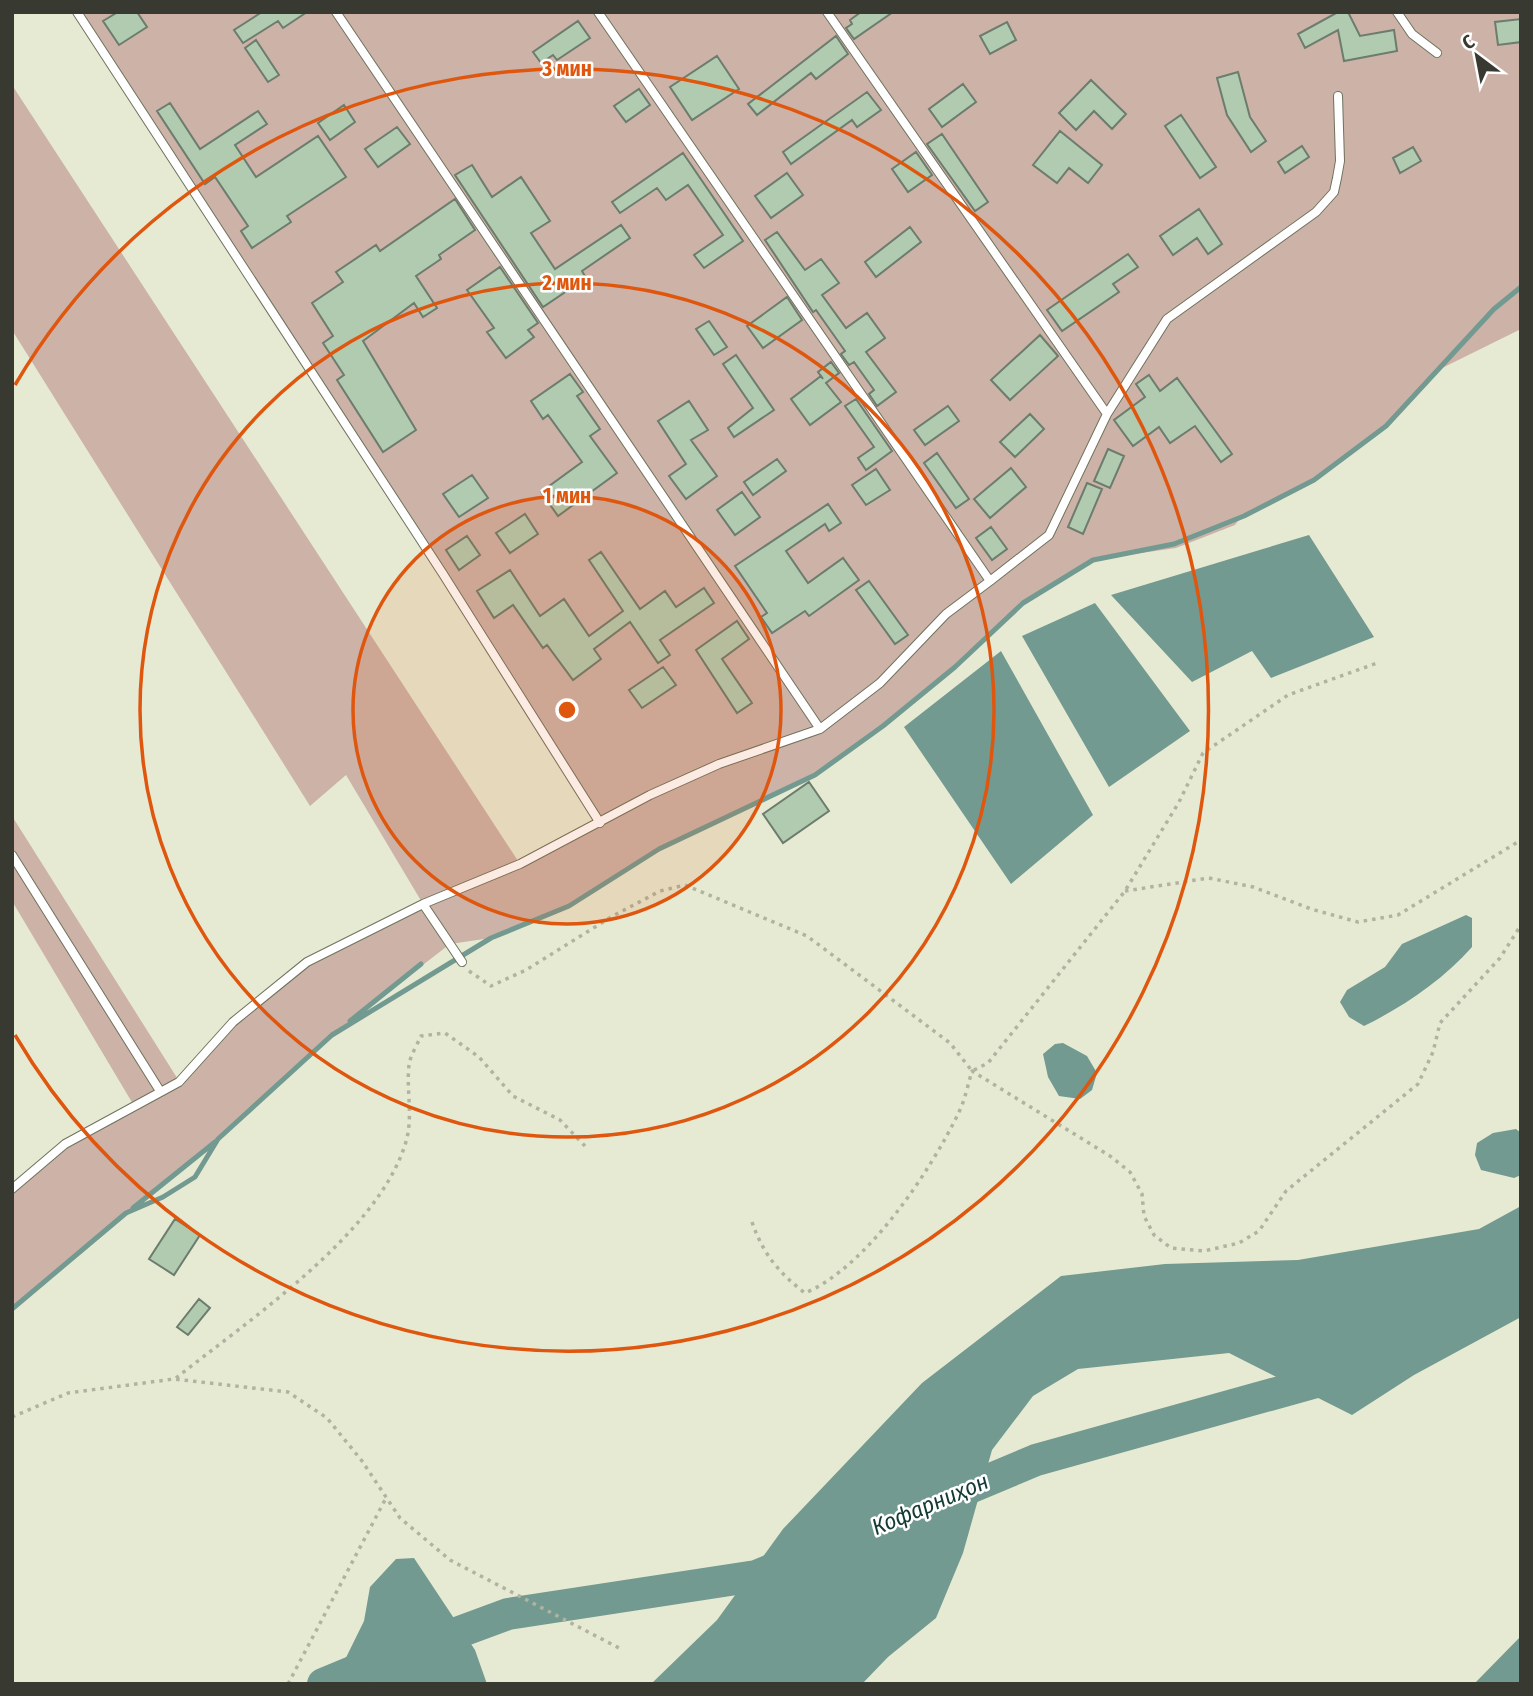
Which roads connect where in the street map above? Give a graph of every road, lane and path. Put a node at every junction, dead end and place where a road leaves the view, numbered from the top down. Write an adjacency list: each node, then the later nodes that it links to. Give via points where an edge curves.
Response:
1 (77, 12): 12 (lane)
2 (336, 12): 11 (lane)
3 (598, 12): 9 (lane)
4 (827, 12): 8 (lane)
5 (1396, 12): 6 (lane, via 1412,34)
6 (1437, 54)
7 (1338, 96): 8 (lane, via 1340,161 1334,192 1316,212 1167,319)
8 (1107, 414): 9 (lane, via 1049,535)
9 (990, 581): 11 (lane, via 946,614 880,683)
10 (1380, 662): 15 (path, via 1288,695 1203,752 1180,802)
11 (820, 729): 12 (lane, via 719,764)
12 (600, 823): 16 (lane, via 520,864)
13 (1521, 840): 15 (path, via 1398,915 1358,922 1253,887 1209,878)
14 (12, 855): 20 (lane)
15 (1125, 891): 19 (path, via 988,1063)
16 (423, 904): 18 (lane); 20 (lane, via 307,962 233,1022 179,1082)
17 (1521, 925): 19 (path, via 1500,958 1440,1023 1418,1084 1286,1191 1259,1231 1239,1243 1204,1251 1171,1248 1154,1235 1130,1172)
18 (463, 962): 19 (path, via 472,976 491,986 660,891 685,885 807,936 950,1044)
19 (972, 1071): 23 (path, via 960,1111 919,1179 865,1252 825,1285 805,1293 779,1273)
20 (160, 1091): 22 (lane, via 65,1144)
21 (585, 1146): 24 (path, via 560,1120 513,1096 479,1057 445,1032 421,1036 409,1064 412,1106 405,1145 379,1197 330,1253)
22 (12, 1189)
23 (751, 1222)
24 (174, 1379): 25 (path, via 68,1393); 26 (path, via 288,1392 327,1418)
25 (12, 1417)
26 (386, 1498): 27 (path, via 400,1518 450,1560); 28 (path)
27 (619, 1648)
28 (288, 1684)

